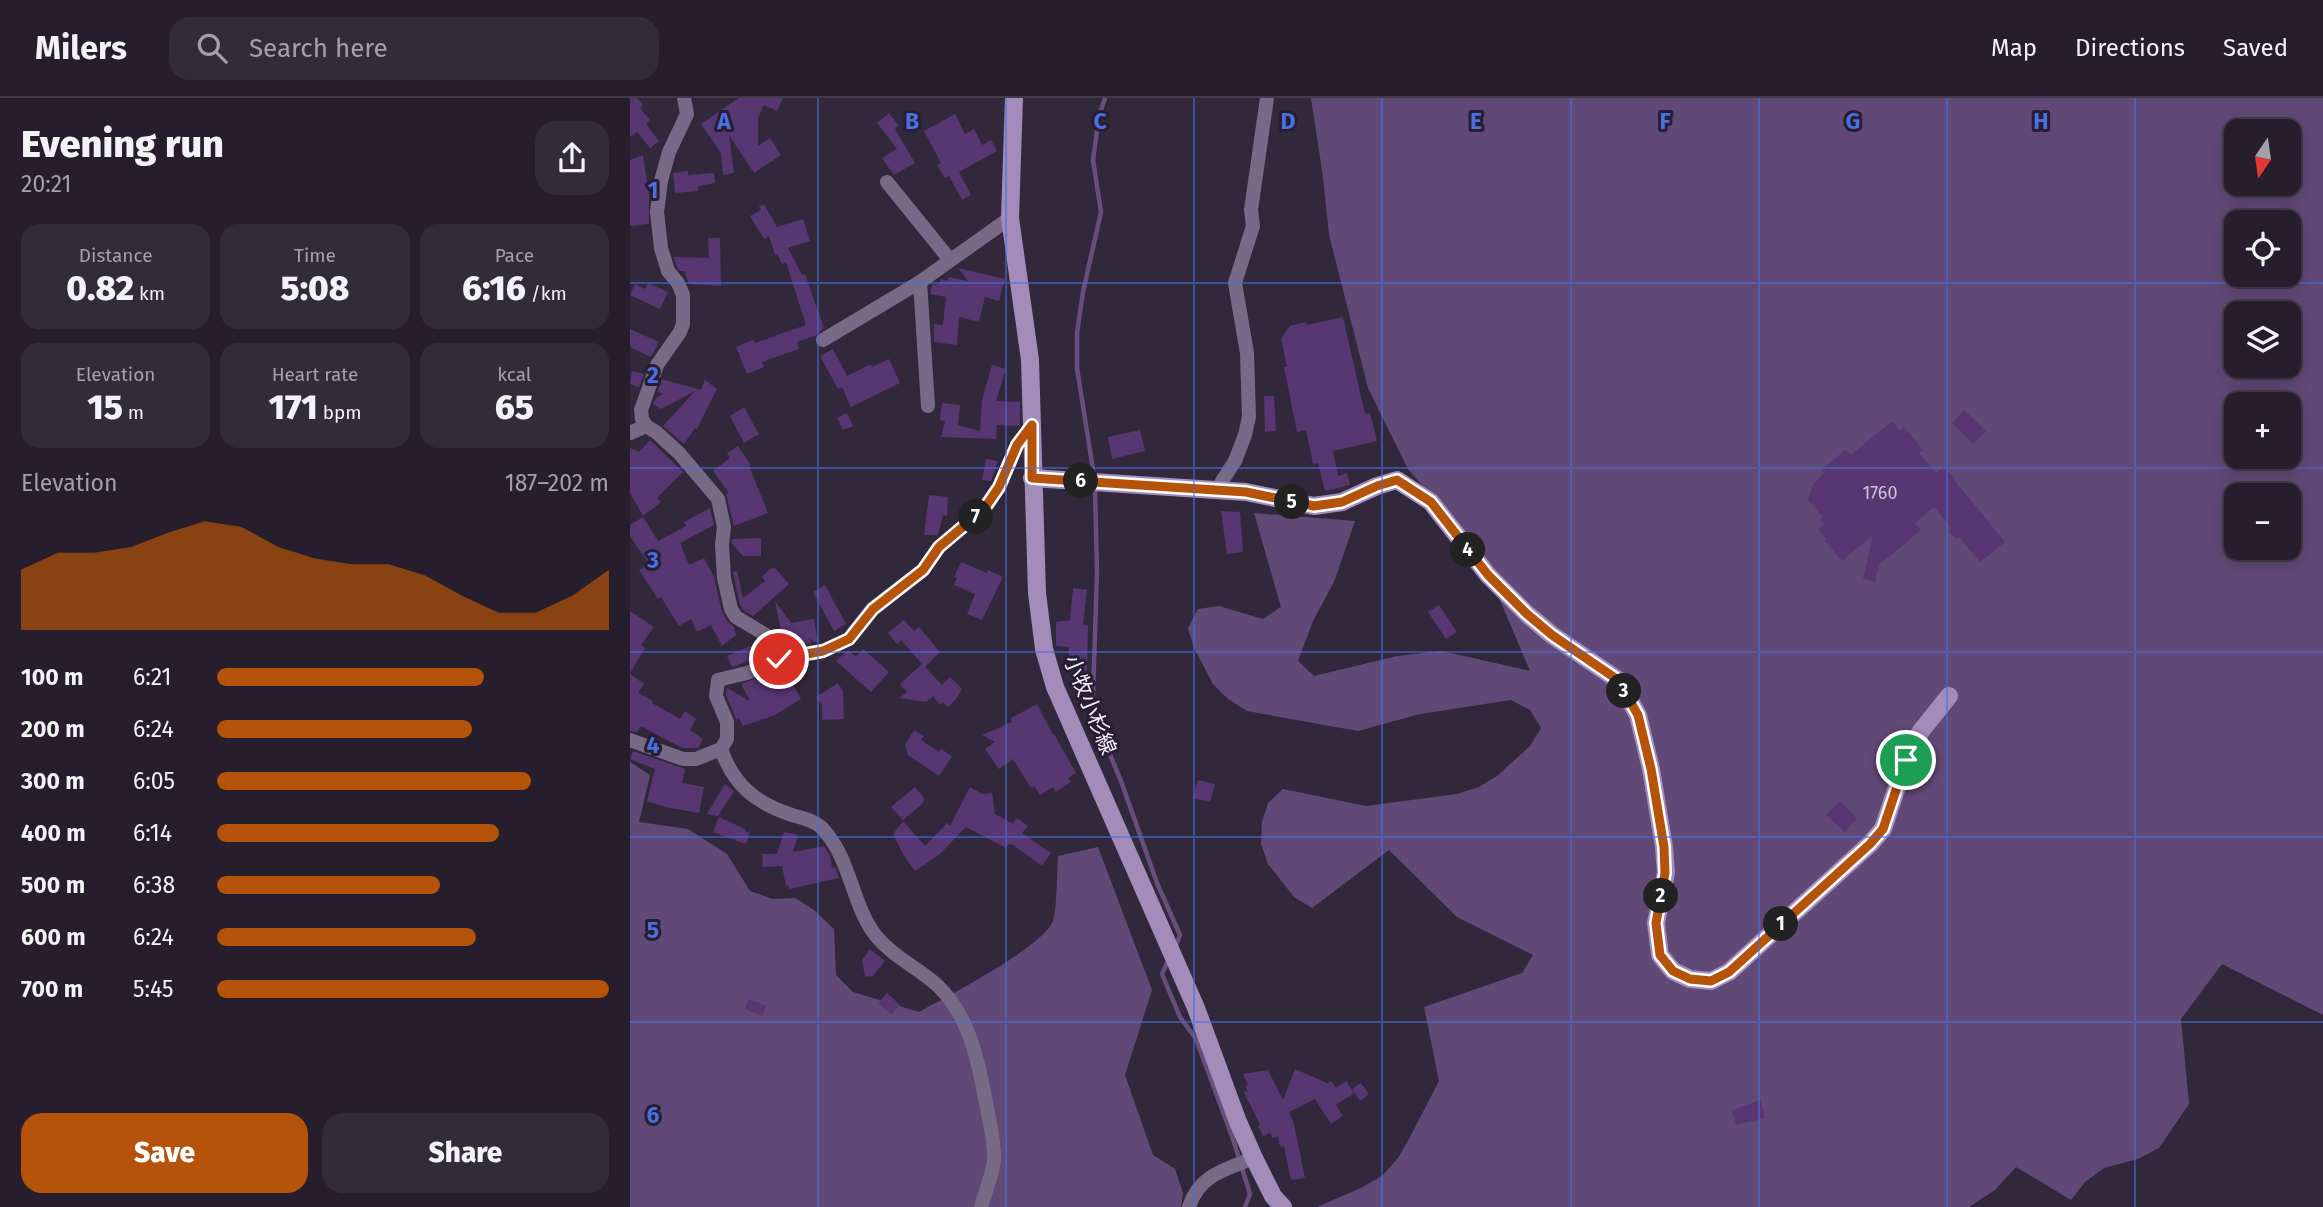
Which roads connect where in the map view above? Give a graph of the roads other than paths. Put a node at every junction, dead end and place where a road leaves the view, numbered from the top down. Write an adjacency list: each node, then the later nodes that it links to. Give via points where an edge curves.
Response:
1 (684, 98): 11 (street, via 687,114 669,152 657,212 668,271 683,295 683,324 650,380 640,410)
2 (1014, 98): 5 (street, 小牧小杉線)
3 (1267, 98): 14 (street, via 1251,210 1253,226 1235,283 1247,353 1249,417 1235,461)
4 (887, 182): 6 (street)
5 (1010, 218): 6 (street); 10 (street, 小牧小杉線, via 1030,360)
6 (950, 260): 7 (street)
7 (920, 282): 8 (street); 9 (street)
8 (823, 340)
9 (928, 405)
10 (1032, 425): 13 (street, 小牧小杉線); 15 (street, via 984,509 939,547 923,570 873,609 849,639 823,651)
11 (646, 426): 12 (street); 15 (street, via 679,453 718,499 724,527 724,578 733,614 766,635)
12 (630, 433)
13 (1032, 478): 14 (street); 19 (street, 小牧小杉線, via 1037,593 1055,687 1196,1007)
14 (1219, 490): 16 (street, via 1314,506 1342,502 1397,480 1431,502 1488,575 1527,614 1618,680 1638,715 1664,847 1665,873 1656,923 1660,955 1673,971 1690,979 1711,981 1729,972 1870,844 1883,829 1906,760 1921,731)
15 (779, 659): 18 (street, via 718,680 716,696 727,722 727,739)
16 (1949, 696)
17 (630, 740): 18 (street, via 683,759)
18 (721, 749): 20 (street, via 749,795 814,822 828,835 877,936 938,986 961,1018 975,1051 992,1132 993,1164)
19 (1252, 1159): 21 (street, via 1200,1185); 22 (street, 小牧小杉線)
20 (981, 1207)
21 (1189, 1207)
22 (1283, 1207)

